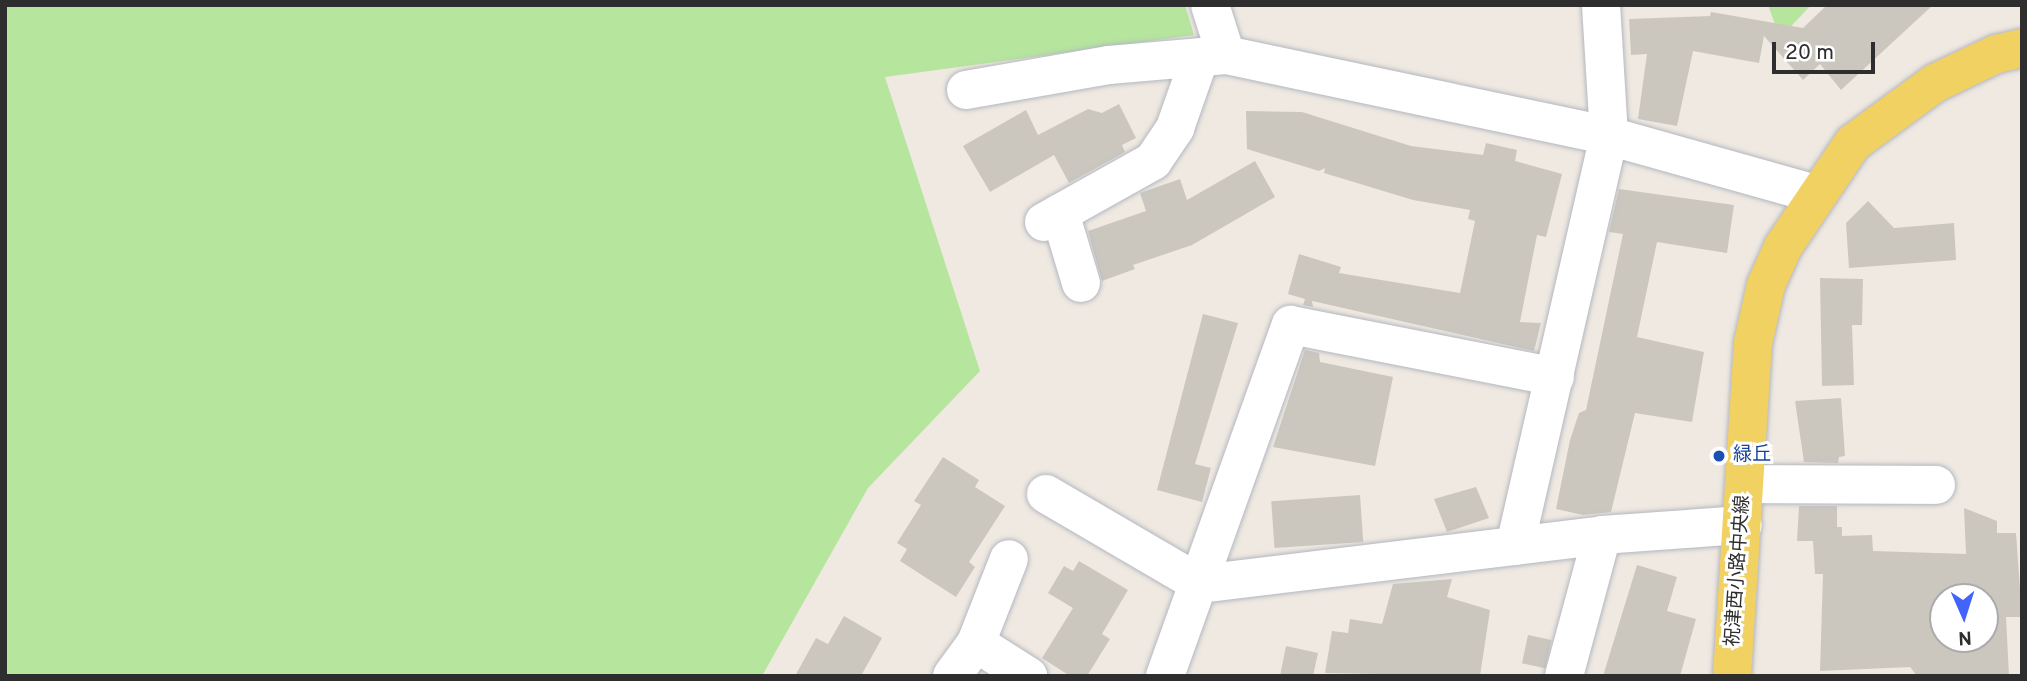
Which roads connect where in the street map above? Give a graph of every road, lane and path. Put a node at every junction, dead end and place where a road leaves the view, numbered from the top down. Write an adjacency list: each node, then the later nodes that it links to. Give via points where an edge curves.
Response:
1 (1210, 5): 4 (street)
2 (1601, 5): 6 (street)
3 (2022, 48): 7 (main road, 祝津西小路中央線, via 1996,54 1935,83 1853,144)
4 (1213, 56): 5 (street, via 1109,65); 6 (street); 8 (street, via 1153,161 1052,217)
5 (966, 90)
6 (1609, 136): 7 (street); 9 (street)
7 (1816, 194): 10 (main road, 祝津西小路中央線, via 1766,285 1753,343)
8 (1081, 283)
9 (1555, 377): 15 (street); 17 (street, via 1291,325)
10 (1745, 484): 11 (street); 13 (main road, 祝津西小路中央線)
11 (1936, 485)
12 (1046, 494): 17 (street)
13 (1743, 525): 14 (street); 23 (main road, 祝津西小路中央線)
14 (1602, 535): 15 (street); 22 (street)
15 (1515, 546): 17 (street)
16 (1009, 559): 18 (street)
17 (1200, 584): 21 (street)
18 (976, 643): 19 (street); 20 (street)
19 (952, 676)
20 (1028, 676)
21 (1165, 676)
22 (1564, 676)
23 (1732, 676)

